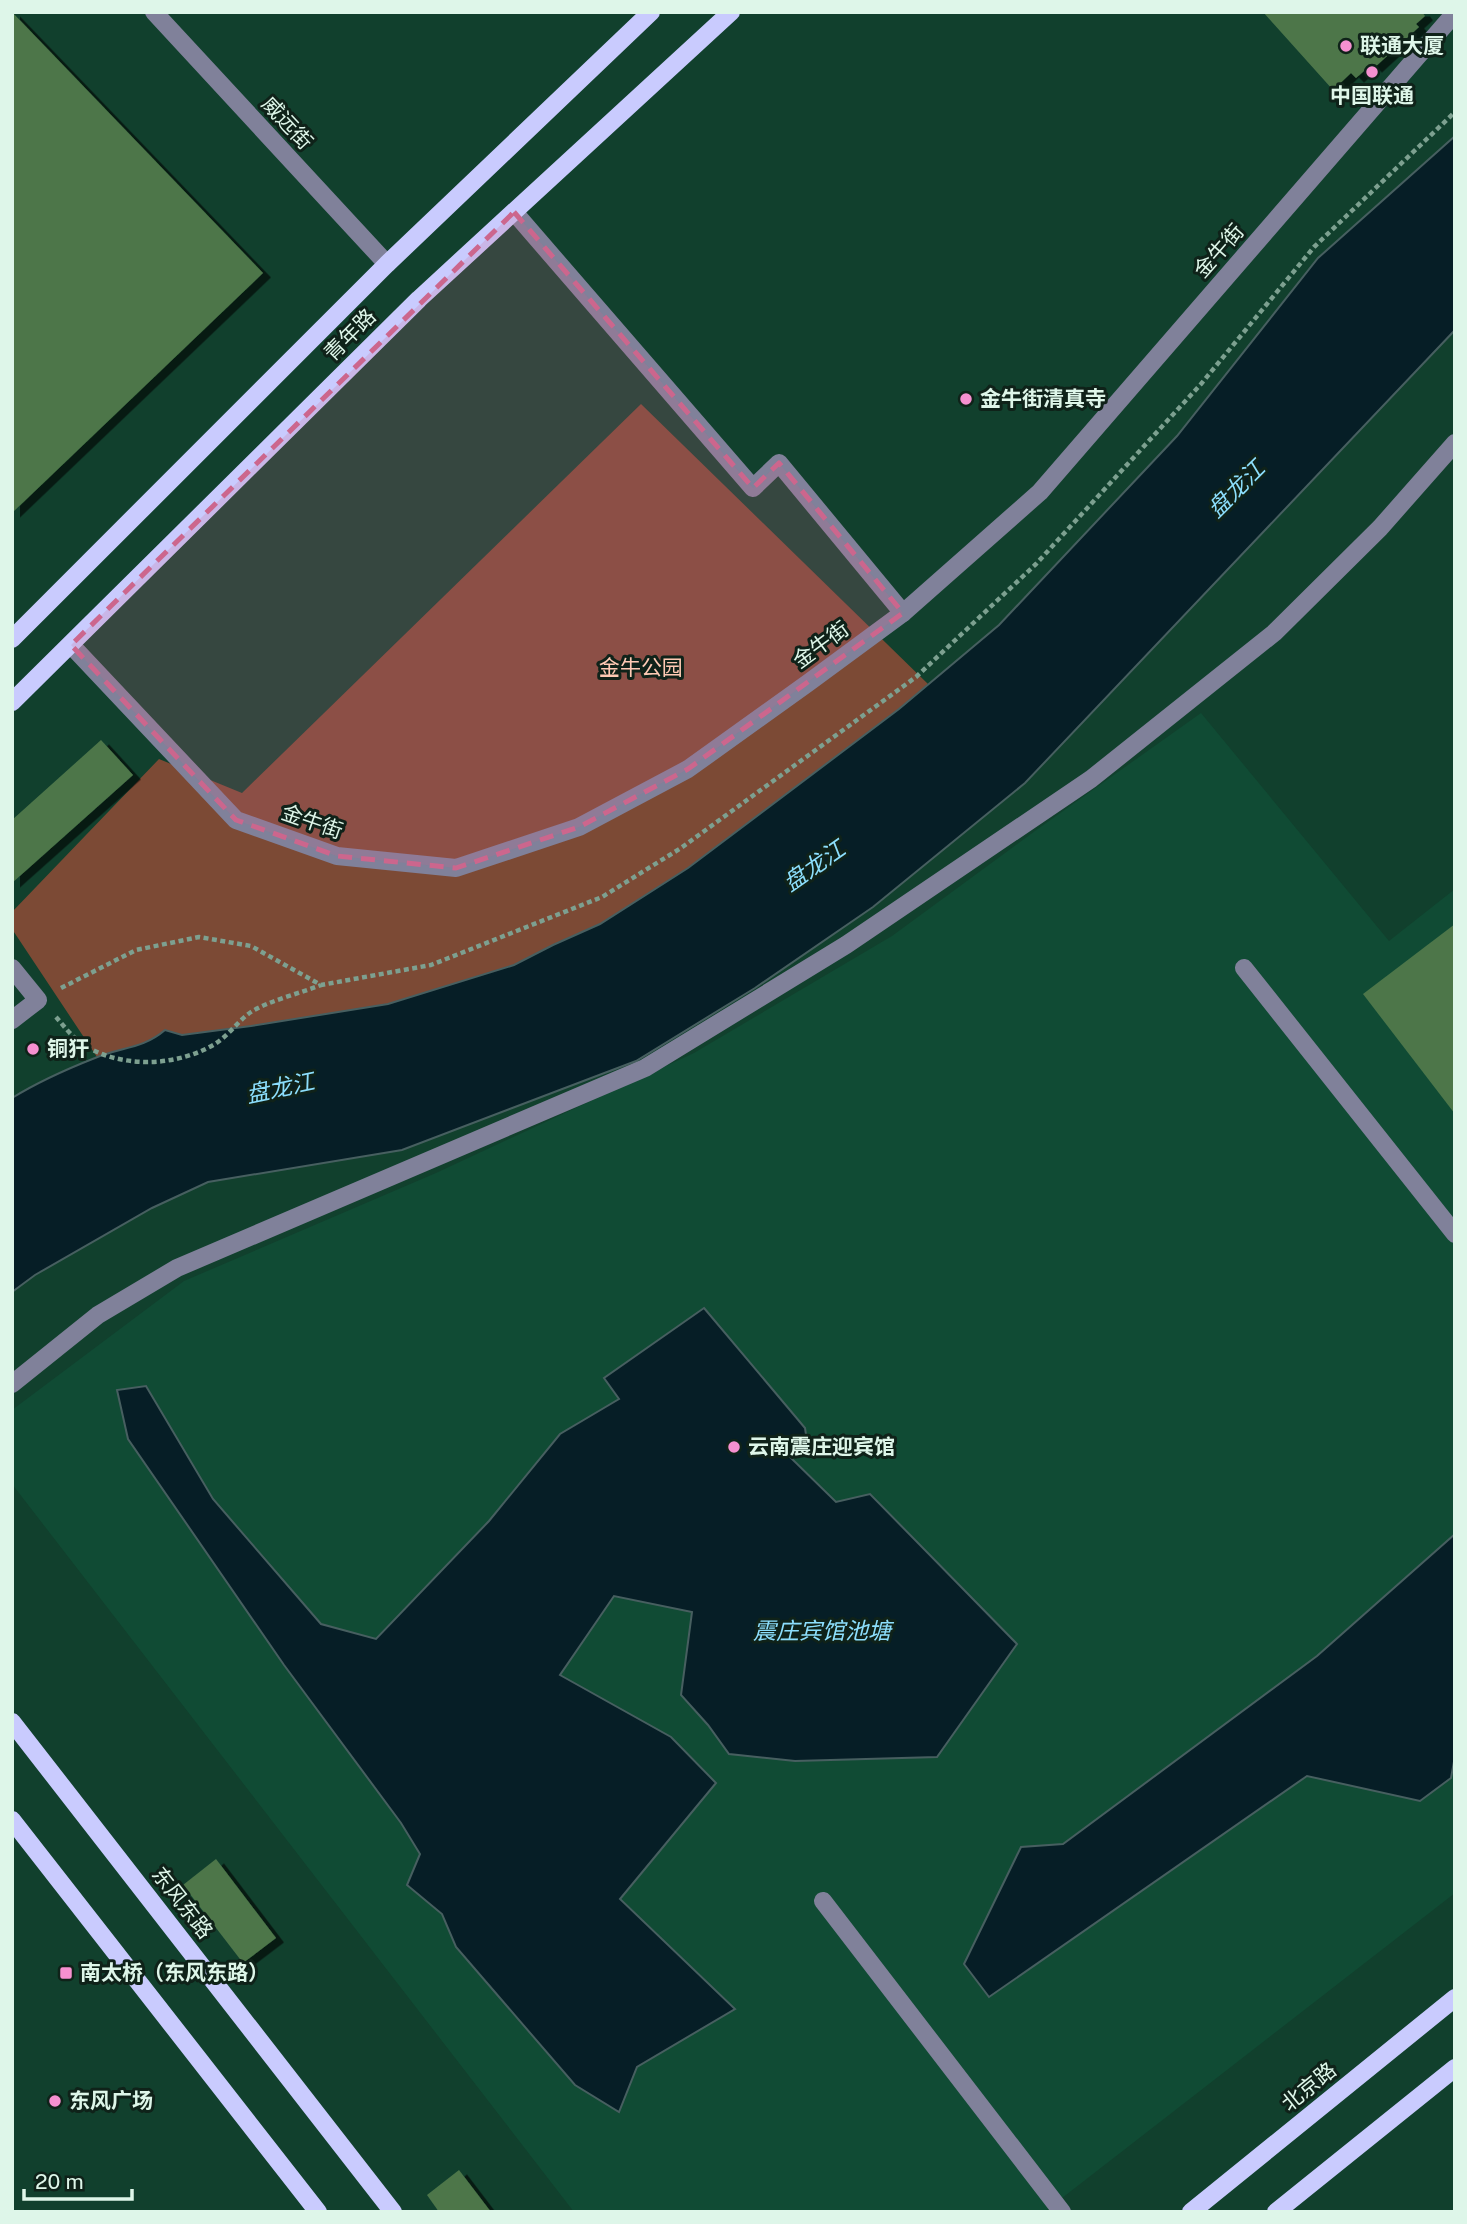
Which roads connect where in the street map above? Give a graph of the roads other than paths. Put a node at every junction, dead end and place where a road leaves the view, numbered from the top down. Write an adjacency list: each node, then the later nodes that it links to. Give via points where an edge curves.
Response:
1 (154, 12): 6 (street, 威远街)
2 (651, 12): 6 (main road, 青年路)
3 (732, 12): 5 (main road, 青年路)
4 (1455, 13): 8 (street, 金牛街, via 1041,492)
5 (514, 212): 8 (street, via 753,488 779,463); 10 (main road, 青年路, via 419,299)
6 (387, 264): 9 (main road, 青年路)
7 (1455, 443): 16 (street, via 1380,528 1274,633 1091,779 846,945 645,1068 177,1268 98,1315)
8 (904, 613): 10 (street, 金牛街, via 688,769 579,827 456,867 337,856 236,820)
9 (12, 639)
10 (71, 645): 11 (main road, 青年路)
11 (12, 702)
12 (12, 968): 14 (street, via 38,1000)
13 (1244, 968): 15 (street)
14 (12, 1020)
15 (1455, 1234)
16 (12, 1384)
17 (12, 1722): 23 (main road, 东风东路)
18 (12, 1819): 22 (main road)
19 (822, 1902): 24 (street)
20 (1455, 1998): 25 (main road, 北京路)
21 (1452, 2077): 26 (main road)
22 (318, 2212)
23 (393, 2212)
24 (1062, 2212)
25 (1191, 2212)
26 (1276, 2212)

